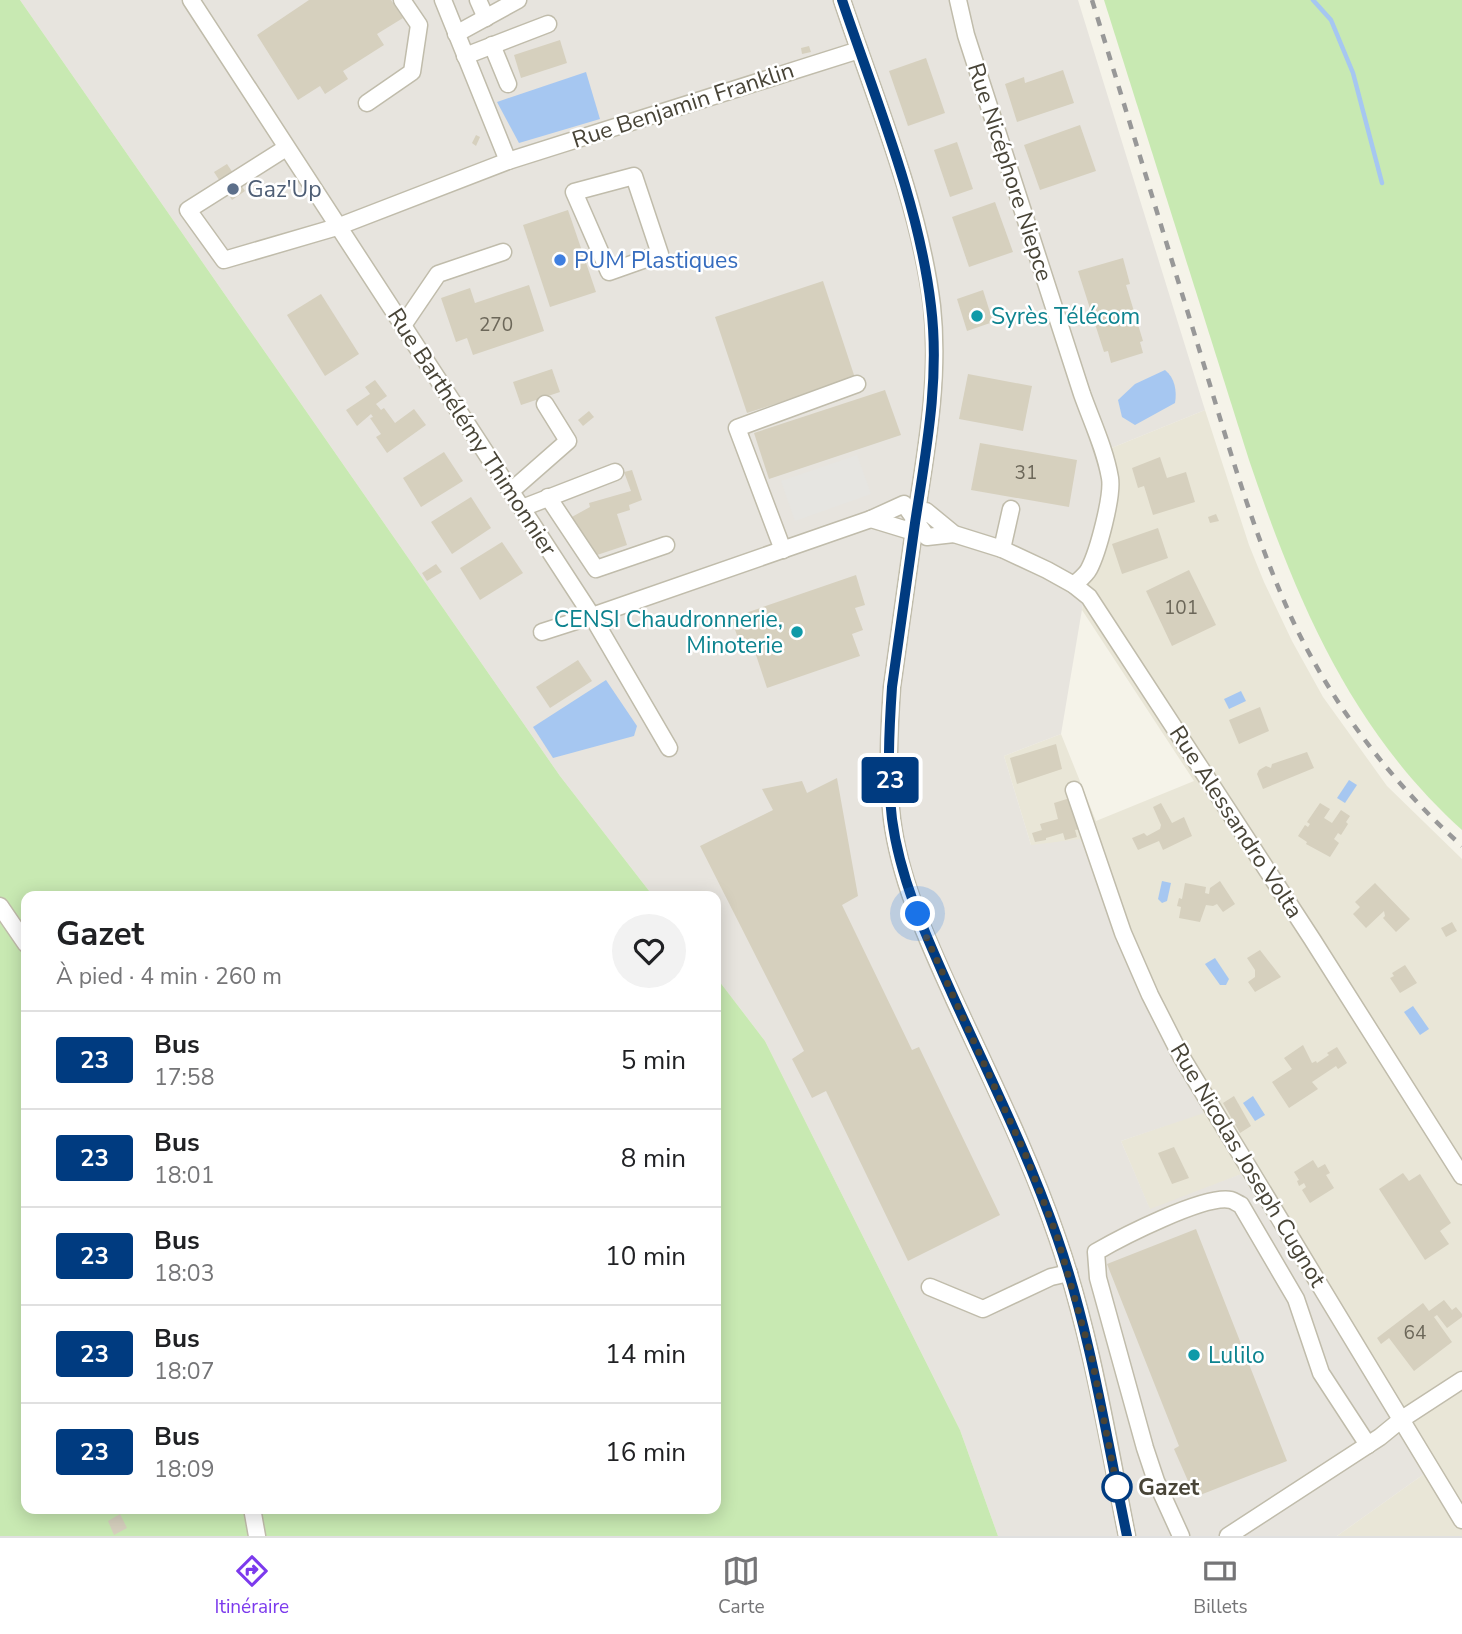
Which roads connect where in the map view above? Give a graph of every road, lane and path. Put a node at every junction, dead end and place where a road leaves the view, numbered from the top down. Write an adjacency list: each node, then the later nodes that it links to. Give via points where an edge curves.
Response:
1 (191, 0): 16 (street, Rue Barthélémy Thimonnier)
2 (402, 0): 15 (street, via 419,25 412,72)
3 (443, 0): 10 (street)
4 (478, 0): 8 (street)
5 (518, 0): 8 (street)
6 (842, 0): 12 (street)
7 (958, 0): 33 (street, Rue Nicéphore Niepce, via 1110,481 1095,555 1088,571)
8 (486, 18): 10 (street)
9 (548, 24): 11 (street)
10 (456, 34): 13 (street)
11 (492, 45): 13 (street); 14 (street)
12 (859, 50): 17 (street, Rue Benjamin Franklin); 29 (street, via 909,202 932,308 935,363)
13 (465, 56): 17 (street)
14 (508, 84)
15 (367, 103)
16 (286, 148): 19 (street, Rue Barthélémy Thimonnier); 19 (street, Rue Benjamin Franklin, via 188,210 224,260)
17 (508, 161): 19 (street, Rue Benjamin Franklin)
18 (574, 192): 18 (street, via 609,272 660,254 634,176)
19 (337, 227): 21 (street, Rue Barthélémy Thimonnier)
20 (503, 252): 21 (street, via 438,274)
21 (404, 324): 25 (street, Rue Barthélémy Thimonnier)
22 (857, 384): 32 (street, via 737,428)
23 (545, 404): 25 (street, via 568,441)
24 (615, 472): 26 (street)
25 (511, 491): 27 (street, Rue Barthélémy Thimonnier)
26 (548, 497): 27 (street); 30 (street, via 596,569)
27 (522, 508): 34 (street, Rue Barthélémy Thimonnier)
28 (1011, 509): 31 (street)
29 (915, 523): 31 (street, Rue Alessandro Volta, via 926,511 954,534); 32 (street, via 906,530 871,519); 41 (street, via 892,687 888,764 892,820 924,932 1026,1156)
30 (666, 545)
31 (1003, 549): 33 (street, Rue Alessandro Volta)
32 (783, 550): 34 (street)
33 (1074, 584): 40 (street, Rue Alessandro Volta, via 1107,622)
34 (592, 616): 35 (street); 36 (street, Rue Barthélémy Thimonnier)
35 (542, 632)
36 (669, 748)
37 (1074, 790): 44 (street, Rue Nicolas Joseph Cugnot, via 1123,933 1150,995 1203,1094)
38 (0, 906): 39 (street)
39 (21, 937)
40 (1462, 1176)
41 (1069, 1273): 42 (street, via 983,1309); 49 (street, via 1092,1359)
42 (930, 1287)
43 (1462, 1380): 44 (street)
44 (1402, 1419): 45 (street); 47 (street, Rue Nicolas Joseph Cugnot)
45 (1368, 1445): 50 (street, via 1321,1373 1296,1299 1241,1205 1230,1200 1208,1202 1121,1237 1096,1252 1098,1278 1145,1448); 51 (street)
46 (253, 1514): 48 (street)
47 (1462, 1520)
48 (257, 1536)
49 (1127, 1536)
50 (1181, 1536)
51 (1228, 1536)

